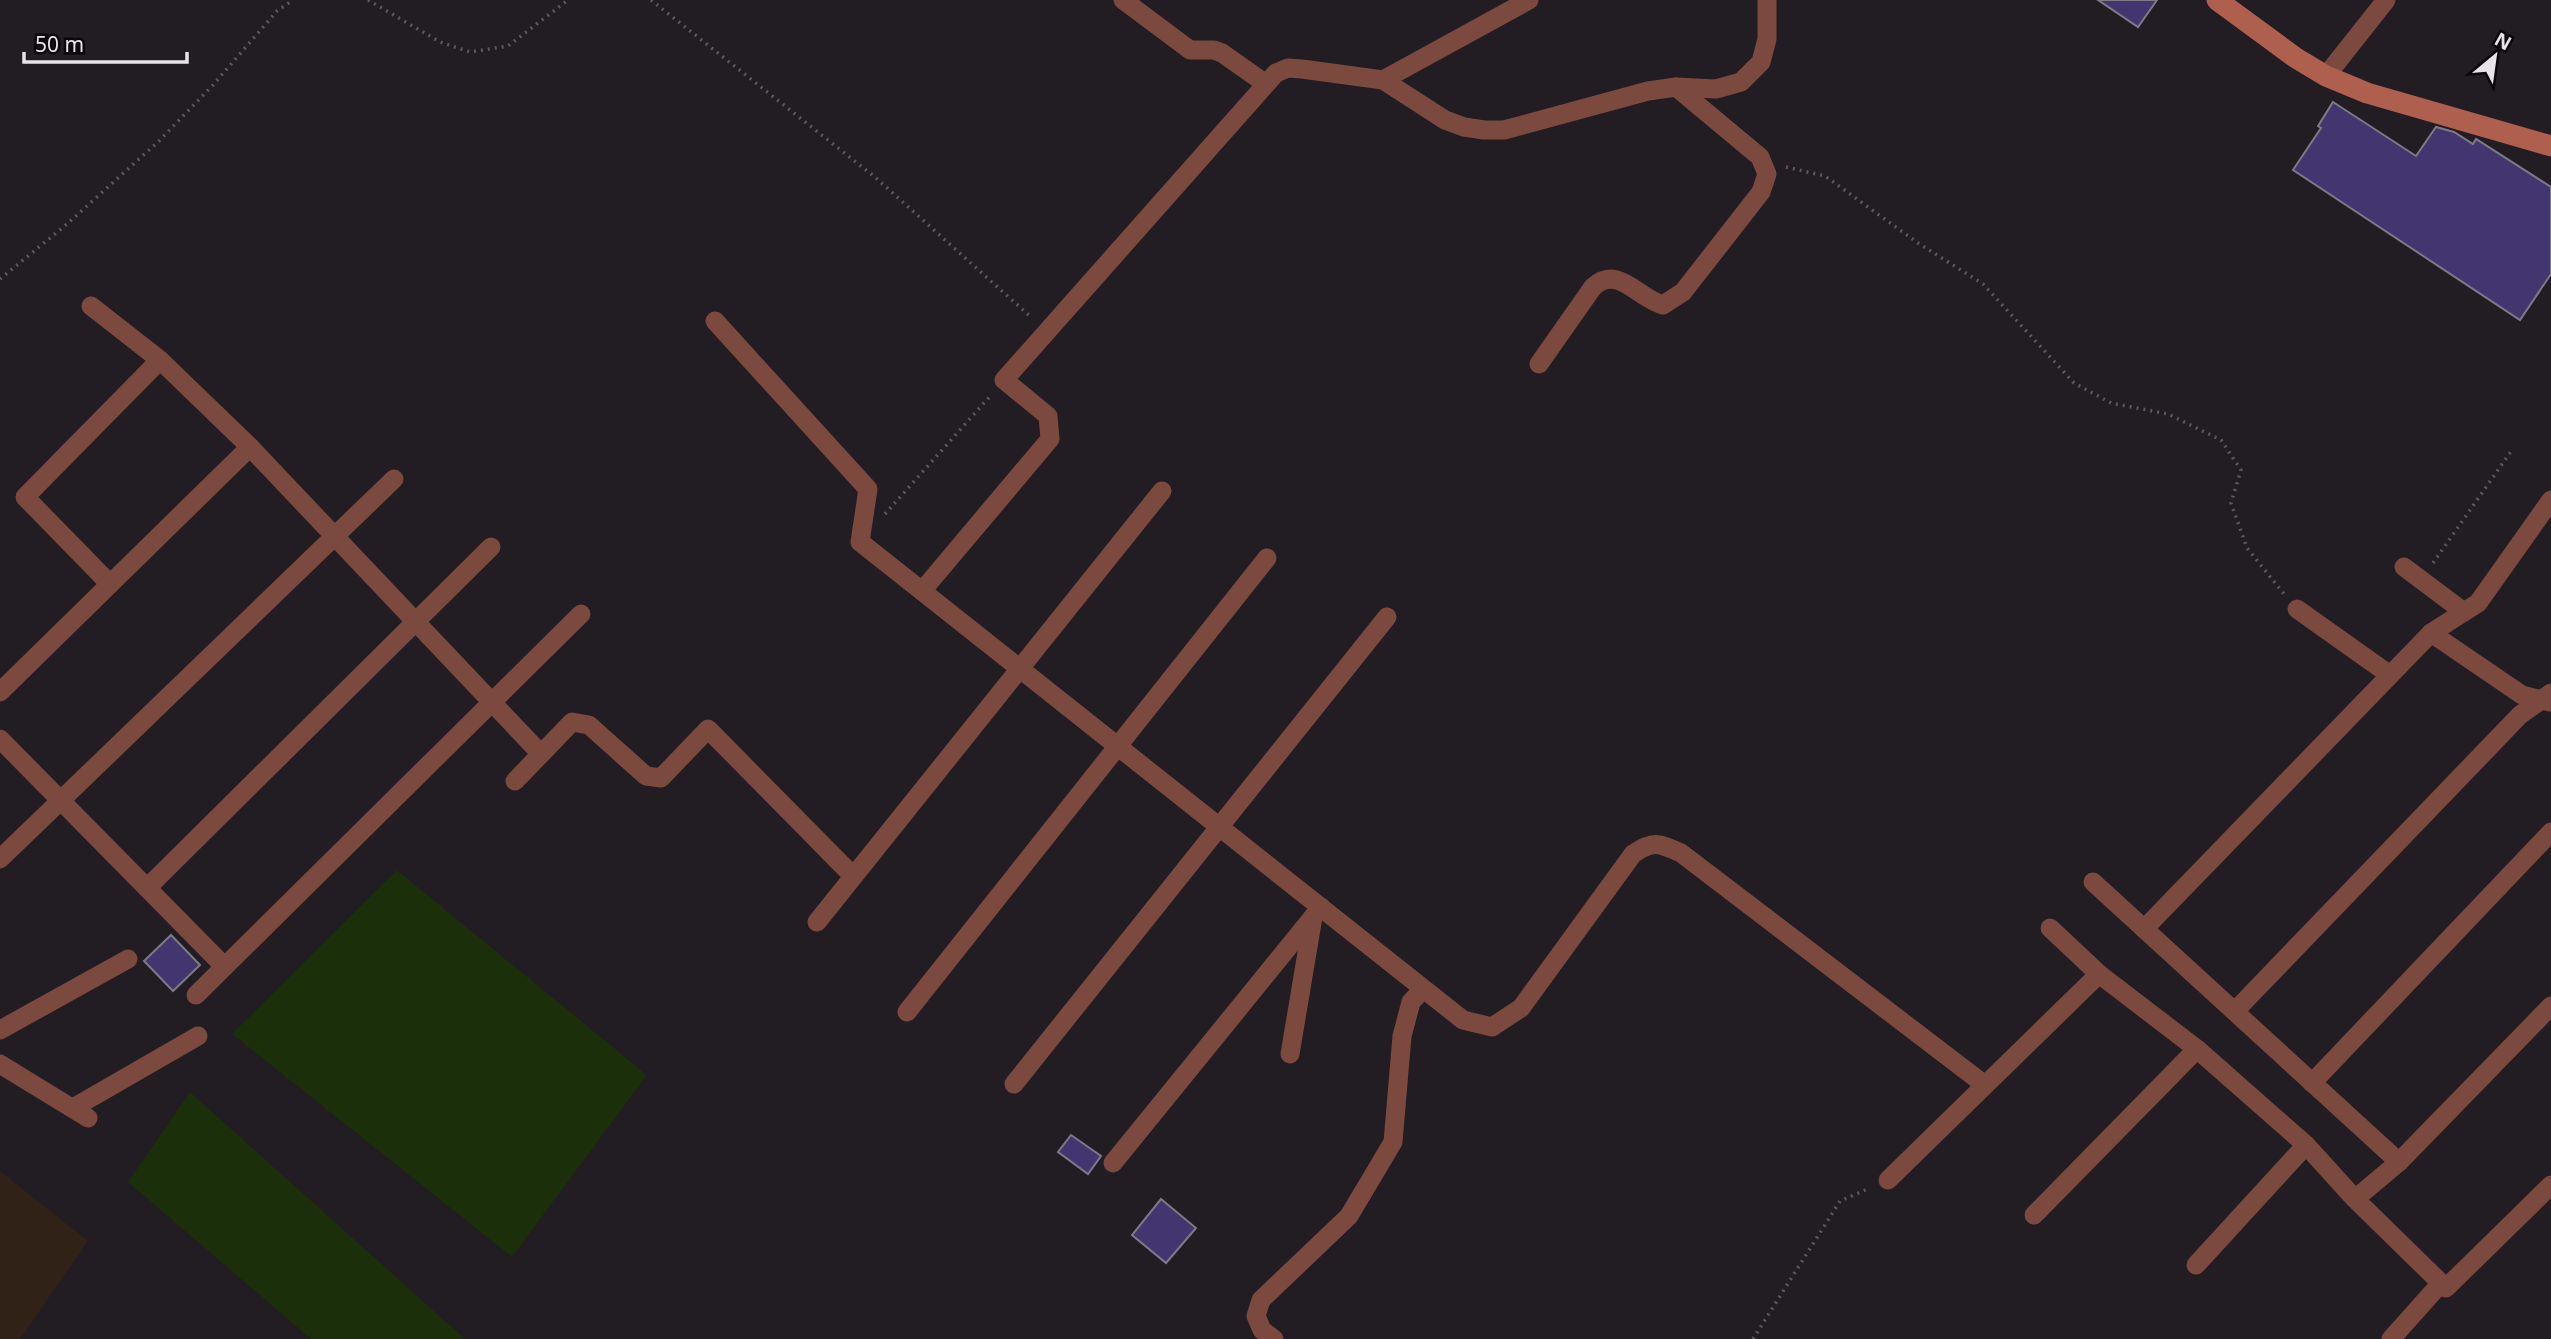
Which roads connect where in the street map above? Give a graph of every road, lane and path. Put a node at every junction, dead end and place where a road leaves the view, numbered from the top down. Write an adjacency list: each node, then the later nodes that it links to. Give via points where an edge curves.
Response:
1 (293, 0): 16 (path, via 277,11 159,141)
2 (368, 0): 3 (path, via 440,42 470,52 508,46)
3 (568, 0)
4 (651, 0): 19 (path, via 876,178)
5 (1123, 0): 12 (street, via 1190,50 1222,53)
6 (1529, 0): 11 (street)
7 (1767, 0): 13 (street, via 1767,39 1761,62 1741,82 1716,89)
8 (2217, 0): 10 (street)
9 (2386, 0): 10 (street)
10 (2326, 76): 14 (street, via 2367,93)
11 (1383, 80): 12 (street, via 1288,68); 13 (street, via 1445,120 1484,130 1504,130)
12 (1266, 84): 19 (street)
13 (1676, 87): 15 (street, via 1760,157)
14 (2551, 146)
15 (1767, 174): 21 (street, via 1761,192 1683,292 1662,305 1623,282 1602,279); 36 (path, via 1781,166 1825,176 1983,284 2074,383 2111,402 2168,414 2221,440 2241,470 2231,503 2247,548)
16 (0, 279)
17 (91, 306): 20 (street)
18 (715, 321): 29 (street, via 867,489)
19 (1047, 331): 22 (street)
20 (160, 359): 23 (street); 34 (street, via 25,498)
21 (1539, 364)
22 (1004, 380): 29 (path); 35 (street, via 1048,416 1050,439)
23 (250, 447): 28 (street); 34 (street)
24 (2512, 450): 33 (path)
25 (394, 478): 28 (street)
26 (1163, 491): 42 (street)
27 (2551, 500): 37 (street, via 2478,603)
28 (335, 536): 40 (street); 51 (street)
29 (860, 542): 35 (street)
30 (491, 547): 40 (street)
31 (1267, 558): 48 (street)
32 (2404, 567): 33 (street)
33 (2421, 580): 37 (street)
34 (110, 584): 44 (street)
35 (922, 591): 42 (street)
36 (2297, 609): 43 (street)
37 (2463, 612): 41 (street)
38 (581, 614): 46 (street)
39 (1387, 617): 52 (street)
40 (416, 622): 46 (street); 57 (street)
41 (2431, 633): 43 (street); 45 (street, via 2522,695)
42 (1020, 668): 48 (street); 55 (street)
43 (2390, 675): 61 (street)
44 (0, 692)
45 (2548, 698): 69 (street, via 2520,715)
46 (492, 702): 49 (street); 63 (street)
47 (0, 740): 51 (street)
48 (1118, 746): 52 (street); 68 (street)
49 (541, 754): 50 (street); 55 (street, via 572,722 589,724 646,776 661,778 708,729)
50 (515, 781)
51 (61, 800): 54 (street); 57 (street)
52 (1220, 827): 58 (street); 76 (street)
53 (2551, 832): 75 (street)
54 (0, 859)
55 (853, 876): 59 (street)
56 (2093, 882): 61 (street)
57 (147, 888): 63 (street)
58 (1317, 912): 65 (street); 73 (street); 80 (street)
59 (817, 922)
60 (2050, 928): 64 (street)
61 (2144, 929): 69 (street)
62 (128, 960): 70 (street)
63 (224, 966): 66 (street)
64 (2099, 974): 72 (street); 77 (street)
65 (1423, 989): 77 (street, via 1463,1020 1492,1027 1521,1008 1633,854 1647,845 1664,845 1681,853); 87 (street, via 1411,1002 1402,1036 1393,1142 1349,1216 1261,1300 1255,1316 1262,1331)
66 (196, 995)
67 (2551, 1006): 79 (street)
68 (907, 1012)
69 (2235, 1012): 75 (street)
70 (0, 1030)
71 (198, 1036): 74 (street, via 81,1113)
72 (2197, 1049): 78 (street); 84 (street)
73 (1290, 1054)
74 (0, 1064)
75 (2312, 1083): 79 (street)
76 (1014, 1084)
77 (1985, 1085): 81 (street)
78 (2306, 1145): 83 (street); 85 (street)
79 (2399, 1162): 83 (street)
80 (1113, 1163)
81 (1888, 1180): 88 (path, via 1840,1201)
82 (2551, 1185): 86 (street, via 2446,1288)
83 (2355, 1199): 86 (street)
84 (2034, 1215)
85 (2196, 1265)
86 (2441, 1283): 89 (street)
87 (1274, 1339)
88 (1753, 1339)
89 (2391, 1339)

